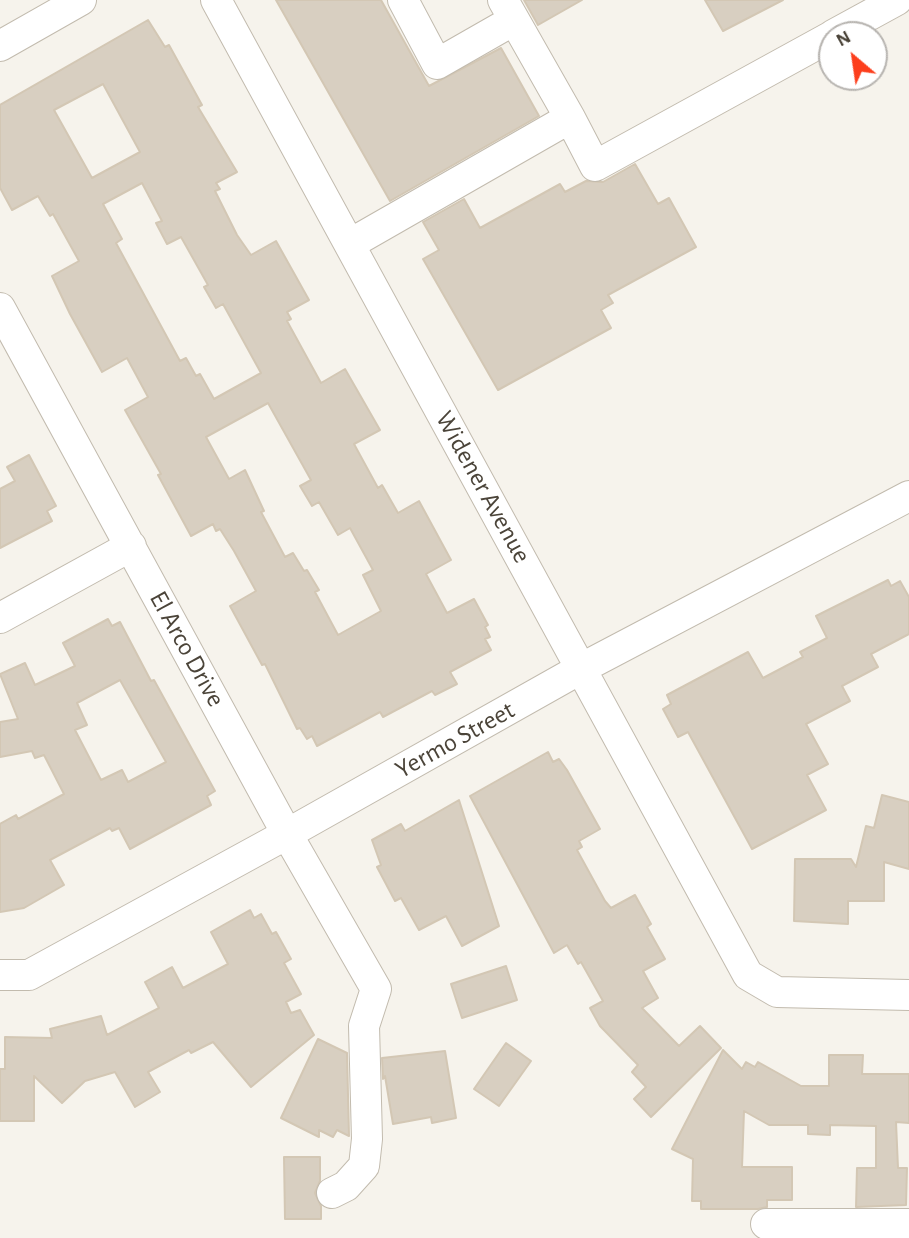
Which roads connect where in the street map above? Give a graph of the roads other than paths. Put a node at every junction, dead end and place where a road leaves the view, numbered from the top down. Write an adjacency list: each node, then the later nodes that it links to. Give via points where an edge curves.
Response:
1 (81, 0): 8 (street)
2 (216, 0): 10 (street, Widener Avenue)
3 (403, 0): 5 (street, via 437,64)
4 (897, 0): 6 (street)
5 (508, 10): 9 (street)
6 (858, 21)
7 (818, 43): 9 (street, via 595,166)
8 (0, 46)
9 (570, 118): 10 (street)
10 (350, 244): 15 (street, Widener Avenue)
11 (0, 308): 13 (street, El Arco Drive)
12 (909, 496): 15 (street, Yermo Street)
13 (131, 546): 14 (street); 16 (street, El Arco Drive)
14 (0, 618)
15 (582, 667): 16 (street, Yermo Street); 18 (street, Widener Avenue, via 748,975 778,992)
16 (287, 834): 17 (street, Yermo Street, via 29,975); 19 (street, El Arco Drive, via 376,989 365,1026 364,1166 346,1186)
17 (0, 975)
18 (909, 995)
19 (332, 1193)
20 (766, 1224): 21 (street)
21 (909, 1224)

